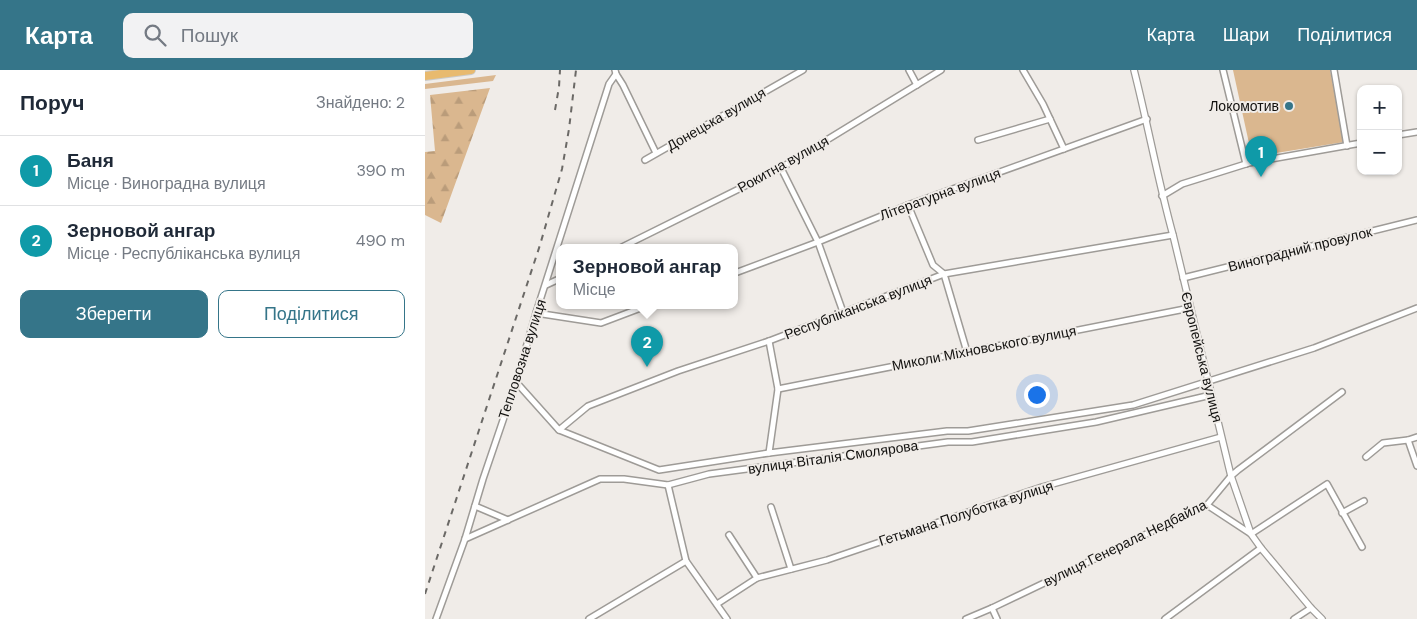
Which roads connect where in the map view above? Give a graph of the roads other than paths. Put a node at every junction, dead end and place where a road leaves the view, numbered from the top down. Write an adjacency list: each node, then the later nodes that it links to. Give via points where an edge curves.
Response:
1 (471, 70): 10 (main road)
2 (803, 70): 20 (street, Донецька вулиця)
3 (909, 70): 11 (street)
4 (941, 70): 11 (street, Рокитна вулиця)
5 (1023, 70): 12 (street)
6 (1134, 70): 13 (street, Європейська вулиця)
7 (1223, 70): 22 (street)
8 (1333, 70): 18 (street)
9 (616, 72): 20 (street, Донецька вулиця); 29 (street, Тепловозна вулиця, via 609,84)
10 (425, 76)
11 (917, 85): 23 (street, Рокитна вулиця)
12 (1050, 119): 16 (street); 19 (street)
13 (1147, 119): 19 (street, Літературна вулиця); 24 (street, Європейська вулиця)
14 (1417, 132): 15 (street)
15 (1402, 134)
16 (978, 140)
17 (1357, 144): 18 (street)
18 (1347, 146): 22 (street)
19 (1064, 149): 25 (street, Літературна вулиця)
20 (656, 153): 21 (street, Донецька вулиця)
21 (645, 160)
22 (1246, 164): 24 (street, via 1182,184)
23 (781, 168): 28 (street); 30 (street, Рокитна вулиця)
24 (1162, 196): 27 (street, Європейська вулиця)
25 (908, 205): 28 (street, Літературна вулиця); 33 (street, via 933,265)
26 (1417, 220): 34 (street, Виноградний провулок)
27 (1173, 235): 33 (street, Республіканська вулиця); 34 (street, Європейська вулиця)
28 (818, 242): 32 (street, Літературна вулиця); 40 (street)
29 (559, 244)
30 (628, 244)
31 (556, 253): 36 (street, Тепловозна вулиця)
32 (738, 272)
33 (944, 274): 40 (street, Республіканська вулиця); 43 (street)
34 (1183, 278): 37 (street, Європейська вулиця)
35 (556, 280): 36 (street)
36 (546, 285): 41 (street, Тепловозна вулиця)
37 (1190, 308): 43 (street, Миколи Міхновського вулиця); 45 (street, Європейська вулиця)
38 (1417, 308): 45 (street, via 1314,348)
39 (638, 309): 41 (street, via 601,322)
40 (843, 312): 42 (street, Республіканська вулиця)
41 (536, 313): 44 (street, Тепловозна вулиця)
42 (769, 341): 46 (street); 49 (street, Республіканська вулиця, via 678,371 588,406)
43 (967, 352): 46 (street, Миколи Міхновського вулиця)
44 (516, 382): 49 (street, вулиця Віталія Смолярова); 60 (street, Тепловозна вулиця)
45 (1209, 382): 48 (street, Європейська вулиця); 53 (street, вулиця Віталія Смолярова, via 1133,405 968,431)
46 (778, 389): 53 (street)
47 (1342, 392): 56 (street, вулиця Генерала Недбайла)
48 (1211, 395): 50 (street, Європейська вулиця); 57 (street, вулиця Віталія Смолярова, via 1096,422 971,442 948,442 709,474)
49 (559, 430): 53 (street, вулиця Віталія Смолярова, via 659,470)
50 (1221, 437): 56 (street, Європейська вулиця); 70 (street, Гетьмана Полуботка вулиця, via 1042,487 827,560)
51 (1417, 437): 52 (street)
52 (1409, 440): 54 (street, via 1383,443); 55 (street)
53 (769, 453)
54 (1366, 457)
55 (1417, 466)
56 (1231, 476): 59 (street, вулиця Генерала Недбайла); 64 (street, Європейська вулиця)
57 (668, 486): 63 (street, вулиця Віталія Смолярова, via 600,479); 69 (street)
58 (1364, 500): 62 (street)
59 (1207, 505): 64 (street); 73 (street, вулиця Генерала Недбайла)
60 (475, 506): 63 (street); 66 (street, Тепловозна вулиця)
61 (771, 507): 70 (street)
62 (1342, 513): 64 (street, via 1327,484); 67 (street)
63 (508, 520): 66 (street, вулиця Віталія Смолярова)
64 (1251, 534): 68 (street, Європейська вулиця)
65 (729, 535): 71 (street)
66 (465, 539): 75 (street, Тепловозна вулиця)
67 (1362, 547)
68 (1261, 548): 74 (street, Європейська вулиця); 80 (street)
69 (686, 561): 72 (street); 76 (street)
70 (791, 569): 71 (street, Гетьмана Полуботка вулиця)
71 (757, 578): 72 (street, Гетьмана Полуботка вулиця)
72 (717, 604): 77 (street)
73 (992, 608): 78 (street, вулиця Генерала Недбайла); 79 (street)
74 (1311, 608): 81 (street); 82 (street, Європейська вулиця)
75 (436, 619)
76 (589, 619)
77 (727, 619)
78 (965, 619)
79 (997, 619)
80 (1165, 619)
81 (1294, 619)
82 (1322, 619)

